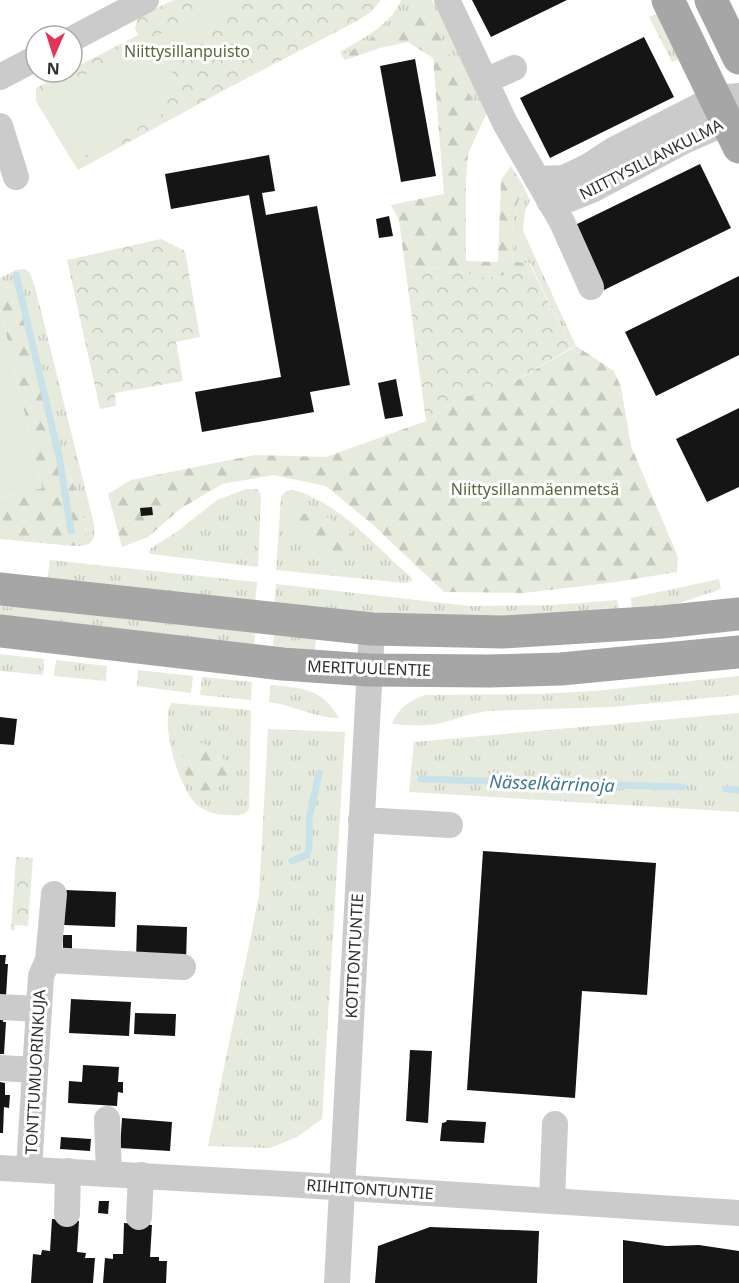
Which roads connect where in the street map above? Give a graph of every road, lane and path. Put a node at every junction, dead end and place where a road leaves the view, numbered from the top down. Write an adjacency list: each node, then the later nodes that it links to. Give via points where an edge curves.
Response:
1 (146, 0): 5 (street)
2 (447, 0): 10 (street)
3 (668, 0): 11 (main road)
4 (711, 0): 6 (main road)
5 (84, 33)
6 (739, 58)
7 (24, 64): 9 (street)
8 (514, 68): 10 (street)
9 (0, 77)
10 (485, 81): 14 (street)
11 (732, 115): 14 (street, NIITTYSILLANKULMA, via 615,149)
12 (0, 126): 13 (street)
13 (16, 177)
14 (543, 190): 15 (street)
15 (591, 287)
16 (0, 589): 18 (main road)
17 (739, 614): 18 (main road, via 503,632)
18 (372, 629): 23 (street, KOTITONTUNTIE)
19 (0, 631): 23 (main road, MERITUULENTIE, via 283,664)
20 (739, 652): 21 (main road, MERITUULENTIE)
21 (658, 660): 22 (street); 23 (main road, MERITUULENTIE, via 561,669)
22 (739, 667)
23 (369, 670): 24 (street, KOTITONTUNTIE)
24 (362, 820): 25 (street); 40 (street, KOTITONTUNTIE)
25 (450, 825)
26 (54, 894): 28 (street, TONTTUMUORINKUJA)
27 (183, 967): 28 (street)
28 (44, 968): 30 (street, TONTTUMUORINKUJA)
29 (0, 1007): 30 (street)
30 (39, 1009): 32 (street, TONTTUMUORINKUJA)
31 (0, 1068): 32 (street)
32 (35, 1070): 36 (street, TONTTUMUORINKUJA)
33 (107, 1119): 38 (street)
34 (555, 1124): 41 (street)
35 (0, 1168): 36 (street, RIIHITONTUNTIE)
36 (29, 1169): 37 (street, RIIHITONTUNTIE)
37 (68, 1171): 38 (street, RIIHITONTUNTIE); 43 (street)
38 (109, 1174): 39 (street, RIIHITONTUNTIE)
39 (141, 1175): 40 (street, RIIHITONTUNTIE); 44 (street)
40 (343, 1187): 41 (street, RIIHITONTUNTIE); 45 (street, KOTITONTUNTIE)
41 (552, 1201): 42 (street, RIIHITONTUNTIE)
42 (739, 1213)
43 (67, 1214)
44 (139, 1217)
45 (337, 1283)

